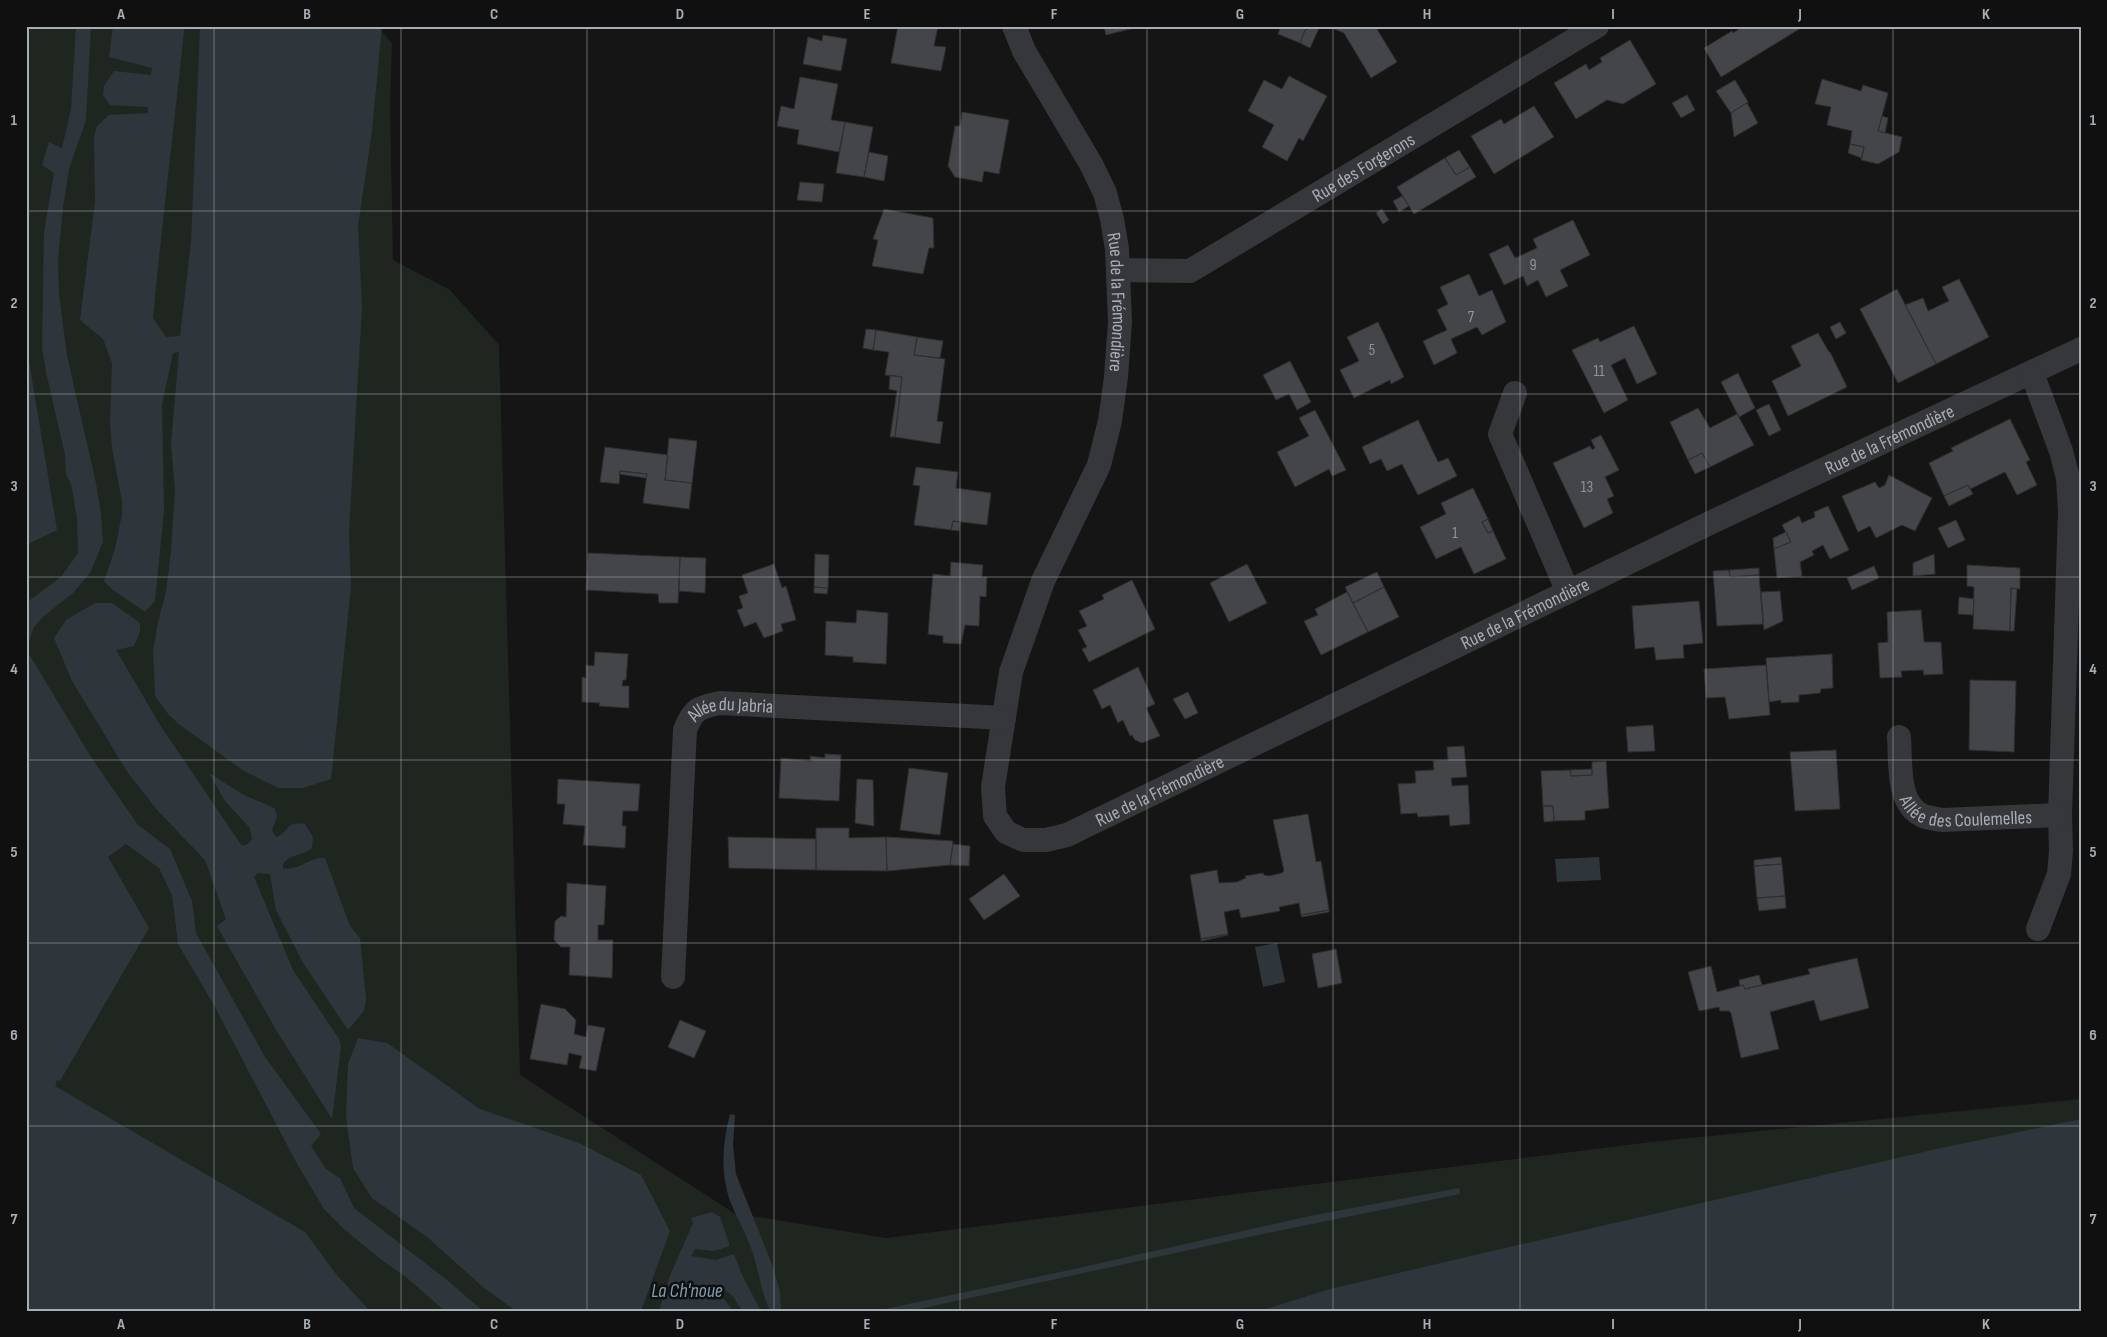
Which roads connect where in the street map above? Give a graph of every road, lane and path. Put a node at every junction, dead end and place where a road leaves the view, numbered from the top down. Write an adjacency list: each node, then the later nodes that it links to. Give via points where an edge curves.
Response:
1 (1014, 26): 3 (street, Rue de la Frémondière, via 1024,51 1105,193 1112,219)
2 (1597, 26): 3 (street, Rue des Forgerons, via 1190,270)
3 (1118, 270): 8 (street, Rue de la Frémondière, via 1120,322 1110,422 1099,465 1043,581 1011,672)
4 (2081, 349): 5 (street, Rue de la Frémondière)
5 (2032, 373): 7 (street, Rue de la Frémondière); 10 (street, Allée des Coulemelles, via 2068,478 2070,511)
6 (1515, 393): 7 (street, via 1500,434)
7 (1568, 592): 8 (street, Rue de la Frémondière, via 1067,835 1046,840 1024,840 1006,832 995,816 993,787)
8 (1004, 718): 12 (street, Allée du Jabria, via 720,703 701,707 690,715 685,730)
9 (1899, 737): 10 (street, Allée des Coulemelles, via 1904,792 1911,807 1924,816 1942,820)
10 (2060, 815): 11 (street, Allée des Coulemelles, via 2059,874)
11 (2038, 929)
12 (673, 977)

